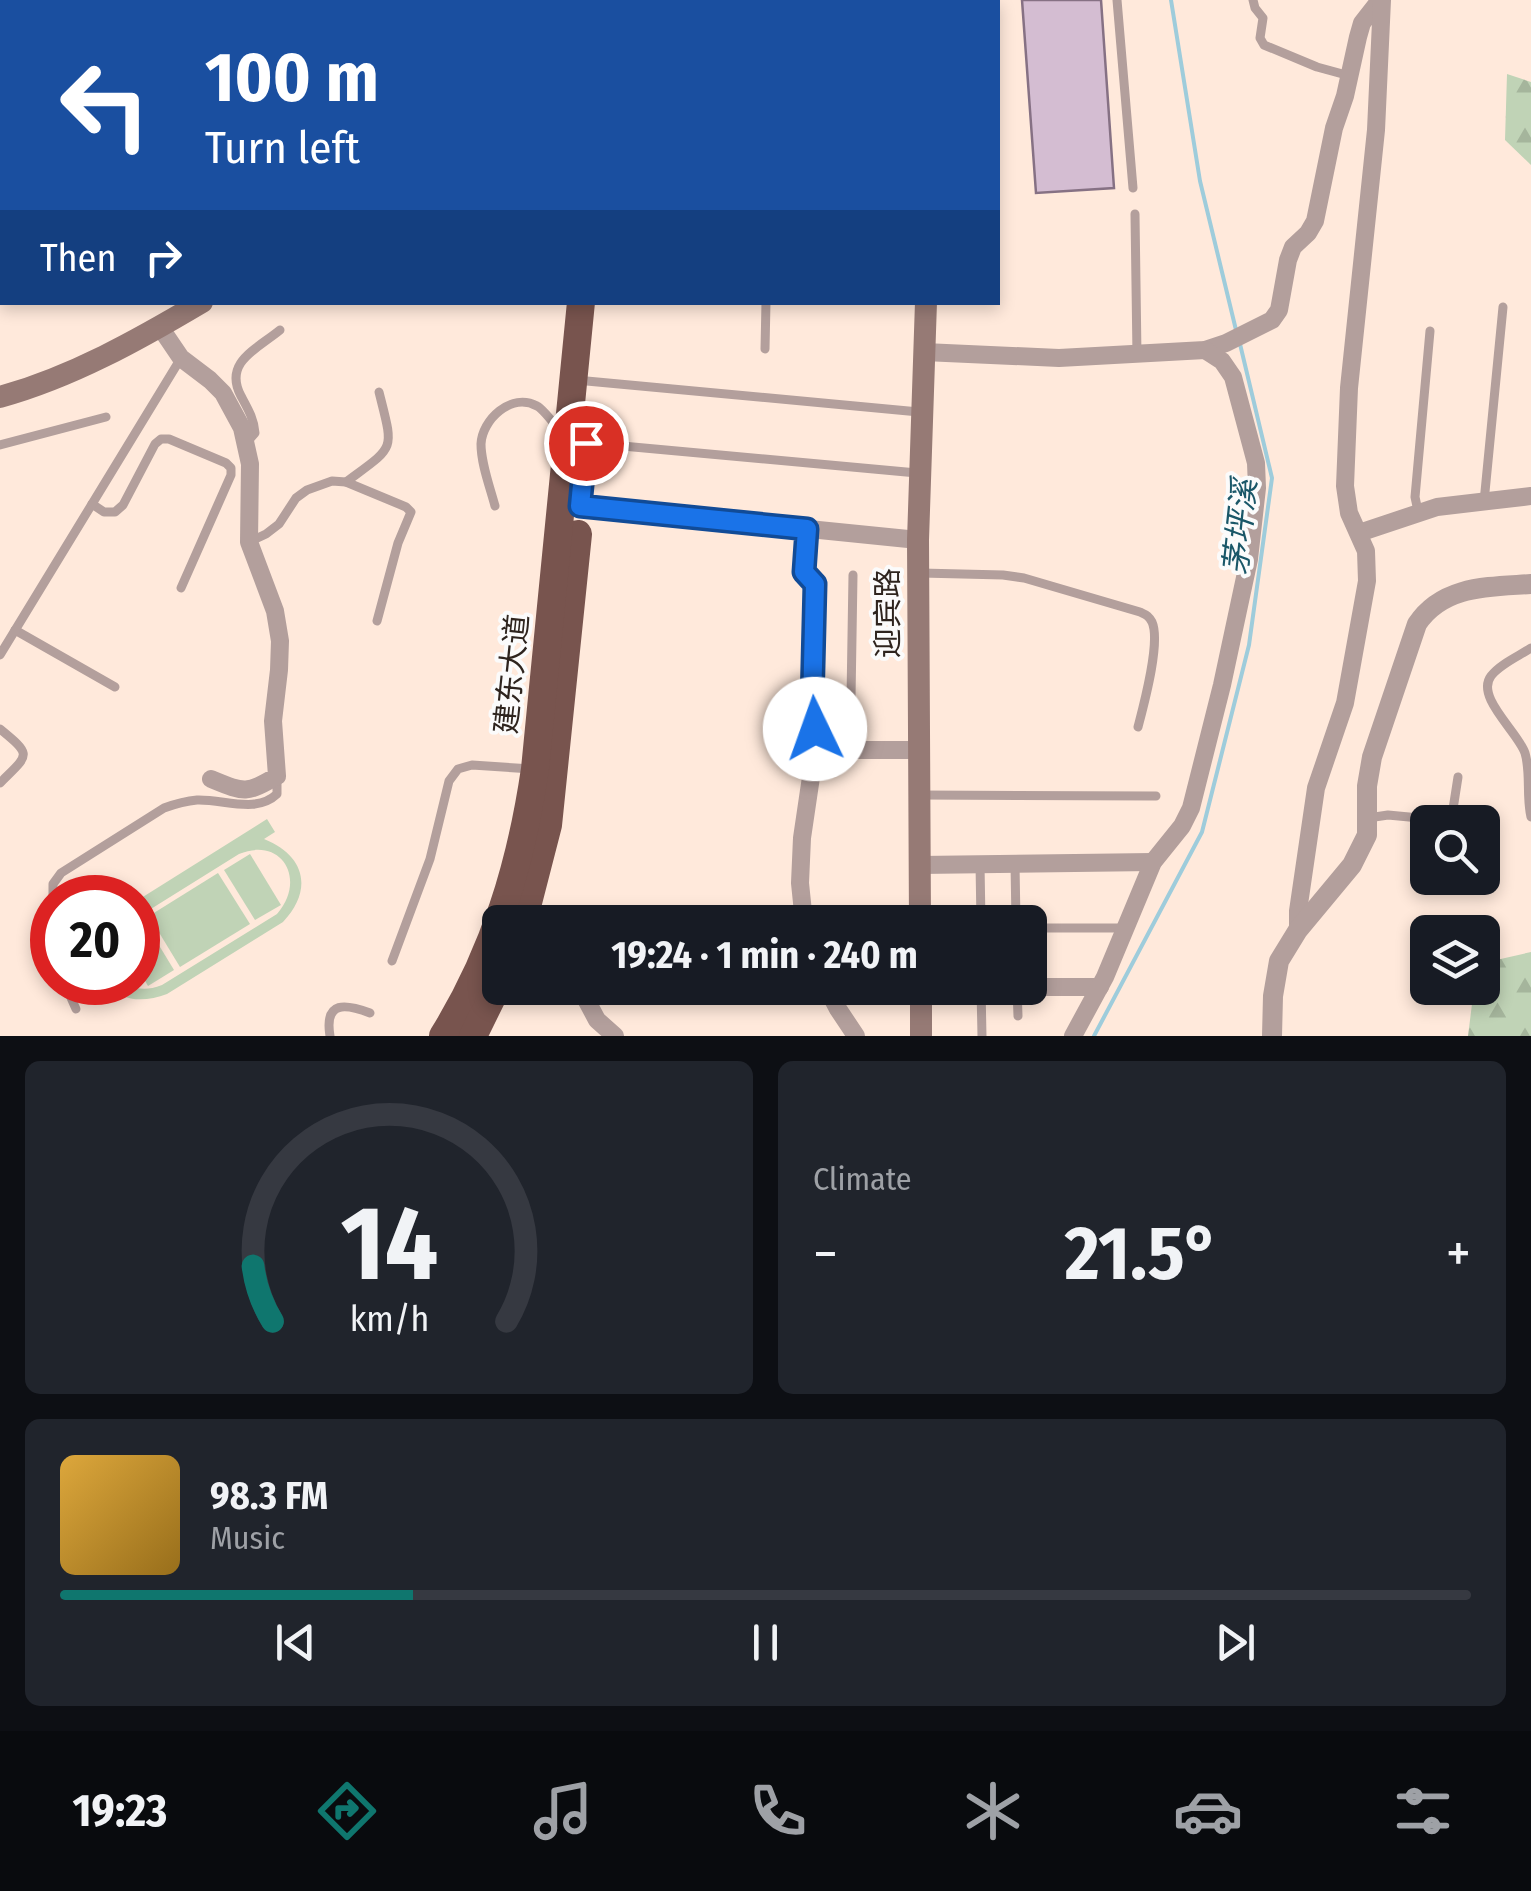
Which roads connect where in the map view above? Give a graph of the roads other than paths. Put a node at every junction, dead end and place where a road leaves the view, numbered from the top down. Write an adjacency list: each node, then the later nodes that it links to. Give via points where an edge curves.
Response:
1 (1118, 0): 5 (lane)
2 (1253, 0): 4 (lane, via 1264,18 1264,45)
3 (1381, 0): 4 (street, via 1362,23); 38 (street, via 1376,130 1349,388 1346,500)
4 (1350, 76): 17 (street, via 1316,220 1293,248 1278,310 1272,320)
5 (1132, 188)
6 (1135, 214): 19 (lane)
7 (197, 305): 13 (main road)
8 (581, 305): 21 (highway, 建东大道)
9 (599, 305): 21 (highway, 建东大道)
10 (766, 305): 16 (lane)
11 (926, 305): 18 (main road, 迎宾路)
12 (1503, 307): 32 (lane)
13 (160, 327): 20 (street); 23 (main road)
14 (280, 330): 28 (lane, via 234,374 254,420 255,433)
15 (1430, 331): 36 (lane)
16 (765, 349)
17 (1206, 350): 19 (street); 67 (street, via 1232,377 1258,488 1249,559 1190,808)
18 (924, 352): 19 (street); 24 (main road, 迎宾路)
19 (1136, 355)
20 (181, 358): 28 (street, via 223,393); 33 (lane)
21 (583, 380): 24 (lane); 26 (highway, 建东大道)
22 (378, 392): 30 (lane, via 390,438 385,453)
23 (0, 397)
24 (922, 412): 29 (main road, 迎宾路)
25 (106, 417): 27 (lane)
26 (577, 442): 29 (lane); 34 (highway, 建东大道); 35 (lane, via 539,406 510,404 498,412 481,440)
27 (0, 444)
28 (246, 444): 40 (street)
29 (920, 474): 39 (main road, 迎宾路)
30 (346, 482): 40 (lane, via 307,490 278,524); 45 (lane, via 411,512)
31 (1531, 496): 32 (street)
32 (1484, 502): 36 (street)
33 (92, 504): 44 (lane, via 116,512 161,438 226,463 231,475); 46 (lane)
34 (571, 505): 37 (street); 56 (highway, 建东大道)
35 (495, 506)
36 (1418, 511): 38 (street)
37 (807, 529): 39 (street); 50 (lane, via 804,572 815,584)
38 (1359, 532): 79 (street, via 1366,552 1365,596 1345,703 1316,788)
39 (918, 540): 41 (main road, 迎宾路)
40 (250, 542): 57 (street, via 280,641 273,720)
41 (918, 573): 51 (lane, via 1024,578 1149,617 1152,664); 54 (main road, 迎宾路)
42 (853, 575): 50 (lane, via 851,698 846,705)
43 (1531, 584): 66 (street, via 1471,589 1424,614 1372,757)
44 (181, 588)
45 (377, 621)
46 (15, 630): 48 (lane); 49 (lane)
47 (1531, 648): 55 (lane, via 1492,674 1487,689)
48 (0, 655)
49 (114, 686)
50 (812, 705): 53 (lane)
51 (1138, 727)
52 (0, 729): 60 (lane, via 24,754)
53 (815, 750): 54 (street); 73 (street, via 802,838)
54 (919, 750): 61 (main road, 迎宾路)
55 (1528, 755): 65 (lane)
56 (545, 771): 72 (highway, 建东大道, via 548,825); 80 (lane, via 472,765 449,780 430,859)
57 (277, 776): 59 (street, via 245,791); 71 (lane, via 278,794 269,802 181,802)
58 (1458, 776): 63 (lane)
59 (211, 779)
60 (0, 783)
61 (920, 795): 62 (lane); 68 (main road, 迎宾路)
62 (1156, 796)
63 (1454, 805)
64 (1410, 817): 66 (lane)
65 (1531, 817)
66 (1368, 818): 79 (street, via 1352,865)
67 (1154, 862): 70 (street); 78 (street)
68 (920, 864): 69 (street); 74 (main road, 迎宾路)
69 (980, 864): 70 (street); 75 (lane)
70 (1015, 864): 76 (lane)
71 (60, 875)
72 (525, 905)
73 (802, 905)
74 (920, 905)
75 (980, 905)
76 (1016, 905)
77 (1047, 928): 78 (lane)
78 (1126, 928): 83 (street)
79 (1298, 930): 102 (street, via 1275,978)
80 (392, 962)
81 (482, 965): 95 (highway, 建东大道)
82 (1047, 987): 83 (street)
83 (1100, 987): 101 (street)
84 (74, 1005): 91 (lane)
85 (488, 1005): 96 (highway)
86 (589, 1005): 97 (street)
87 (836, 1005): 98 (street)
88 (921, 1005): 99 (main road)
89 (982, 1005): 100 (lane)
90 (1018, 1005): 93 (lane)
91 (76, 1010)
92 (370, 1012): 94 (lane, via 337,1007)
93 (1018, 1016)
94 (330, 1036)
95 (443, 1036)
96 (473, 1036)
97 (614, 1036)
98 (856, 1036)
99 (921, 1036)
100 (982, 1036)
101 (1074, 1036)
102 (1272, 1036)

